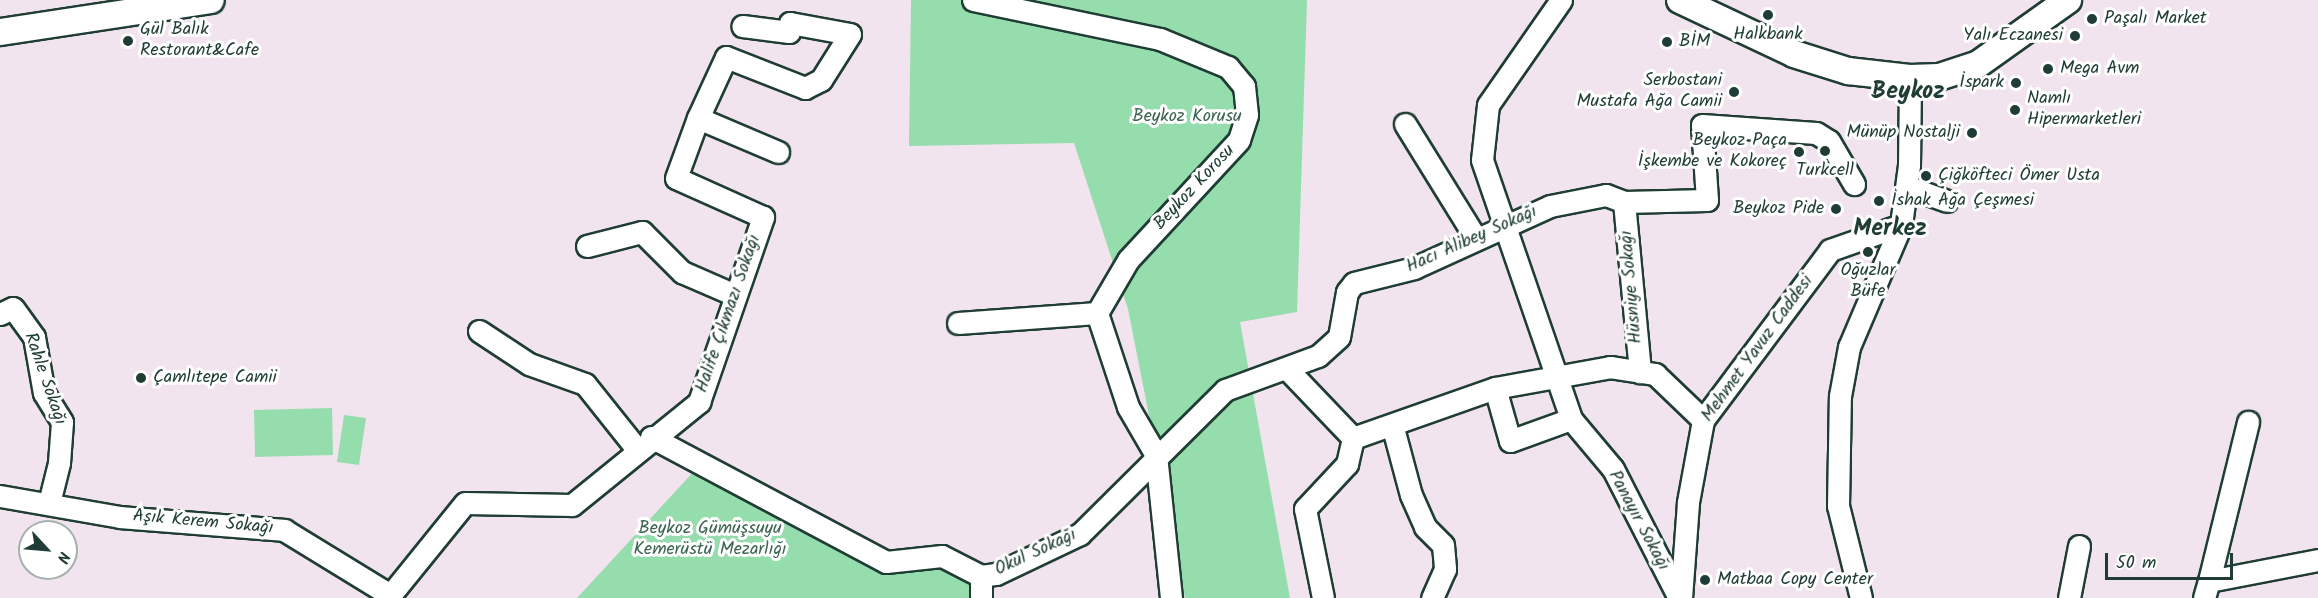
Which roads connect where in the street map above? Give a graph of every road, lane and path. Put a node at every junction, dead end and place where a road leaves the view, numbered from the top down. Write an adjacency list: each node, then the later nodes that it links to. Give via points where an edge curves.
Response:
1 (211, 0): 7 (main road)
2 (973, 0): 21 (street, Beykoz Korosu, via 1160,39 1228,67 1244,86 1247,115 1239,140 1128,260)
3 (1561, 0): 16 (street, Panayır Sokağı, via 1488,105 1482,160)
4 (1680, 0): 8 (main road, via 1794,54 1848,71)
5 (2068, 0): 8 (main road, via 1977,65 1939,77)
6 (742, 26): 9 (street, Halife Çıkmazı Sokağı, via 789,32 790,23 850,34 821,80 806,88 726,57)
7 (0, 32)
8 (1910, 78): 13 (street)
9 (698, 118): 11 (street); 20 (street, Halife Çıkmazı Sokağı, via 676,178 763,217)
10 (1405, 124): 18 (street)
11 (778, 152)
12 (1854, 184): 15 (street, Hacı Alibey Sokağı, via 1829,141 1816,133 1702,125 1707,200)
13 (1908, 187): 14 (street); 17 (street)
14 (1947, 201)
15 (1624, 202): 16 (street, Hacı Alibey Sokağı, via 1606,195 1550,206); 26 (street, Hüsniye Sokağı)
16 (1506, 223): 18 (street, Hacı Alibey Sokağı); 27 (street, Panayır Sokağı)
17 (1901, 225): 30 (street, Mehmet Yavuz Caddesi, via 1830,250); 48 (street, via 1856,328 1840,396 1838,506)
18 (1475, 237): 25 (street, Hacı Alibey Sokağı, via 1414,268 1354,283 1347,292 1339,337 1318,356)
19 (587, 246): 20 (street, via 642,232 682,273)
20 (735, 295): 34 (street, Halife Çıkmazı Sokağı, via 699,402)
21 (1097, 313): 23 (street); 35 (street, via 1128,407)
22 (0, 314): 37 (street, Rahle Sokağı, via 13,308 34,337 44,393 62,422 60,463)
23 (958, 324)
24 (479, 331): 34 (street, via 529,364 585,384)
25 (1289, 370): 33 (street); 35 (street, Okul Sokağı, via 1225,390)
26 (1640, 372): 27 (street, via 1610,367); 30 (street, via 1655,374)
27 (1553, 374): 28 (street); 29 (street, Panayır Sokağı)
28 (1495, 388): 29 (street, via 1510,441); 32 (street)
29 (1571, 419): 47 (street, Panayır Sokağı, via 1613,469)
30 (1703, 420): 47 (street, Mehmet Yavuz Caddesi, via 1688,502)
31 (2248, 422): 41 (street)
32 (1393, 428): 33 (street); 46 (street, via 1416,506 1425,527 1443,545 1445,569)
33 (1353, 438): 45 (street, via 1347,464 1305,509)
34 (644, 443): 40 (street, Okul Sokağı, via 886,562 942,556); 42 (street, Halife Çıkmazı Sokağı, via 572,505 465,503)
35 (1156, 455): 40 (street, Okul Sokağı, via 1080,534); 44 (street)
36 (0, 496): 37 (street, Aşık Kerem Sokağı)
37 (49, 503): 42 (street, Aşık Kerem Sokağı, via 120,517 284,530)
38 (2079, 546): 49 (street)
39 (2318, 560): 41 (street)
40 (981, 576): 43 (street)
41 (2207, 589)
42 (389, 596)
43 (981, 598)
44 (1171, 598)
45 (1323, 598)
46 (1432, 598)
47 (1680, 598)
48 (1861, 598)
49 (2069, 598)

